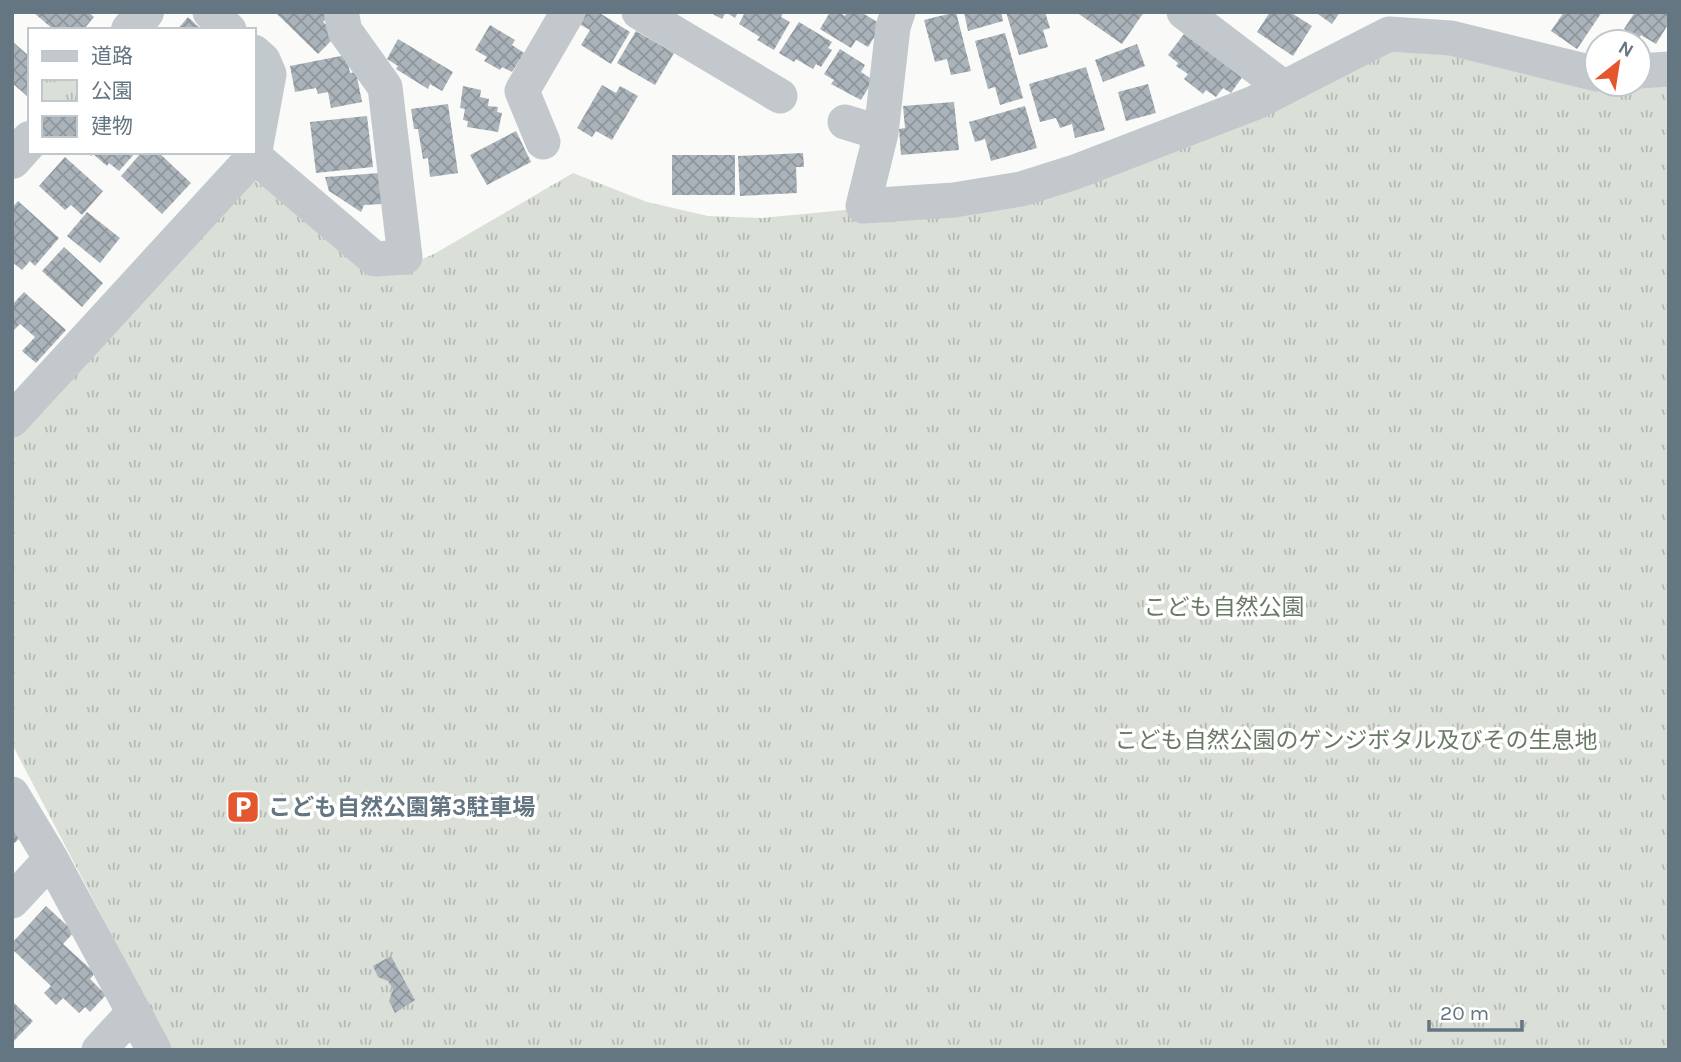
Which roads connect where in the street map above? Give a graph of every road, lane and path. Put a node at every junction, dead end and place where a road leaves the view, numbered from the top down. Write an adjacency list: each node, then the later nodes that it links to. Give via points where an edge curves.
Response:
1 (145, 12): 8 (street)
2 (210, 12): 9 (street)
3 (341, 12): 20 (street, via 345,31 385,87 405,257 375,259)
4 (568, 12): 18 (street, via 522,91)
5 (639, 12): 14 (street)
6 (898, 12): 16 (street)
7 (1184, 12): 13 (street)
8 (132, 28)
9 (227, 28)
10 (1376, 28): 12 (street, via 1389,34 1451,38); 13 (street)
11 (256, 54): 19 (street, via 269,74)
12 (1583, 71)
13 (1284, 88): 16 (street, via 1126,153 1021,189 954,200 863,206)
14 (780, 96)
15 (845, 122): 16 (street)
16 (881, 133)
17 (28, 142): 21 (street)
18 (543, 142)
19 (256, 145)
20 (254, 156): 22 (street)
21 (12, 160)
22 (12, 420)
23 (12, 794): 24 (street)
24 (51, 859): 25 (street); 26 (street)
25 (12, 901)
26 (134, 1012): 27 (street); 28 (street)
27 (99, 1050)
28 (154, 1050)

